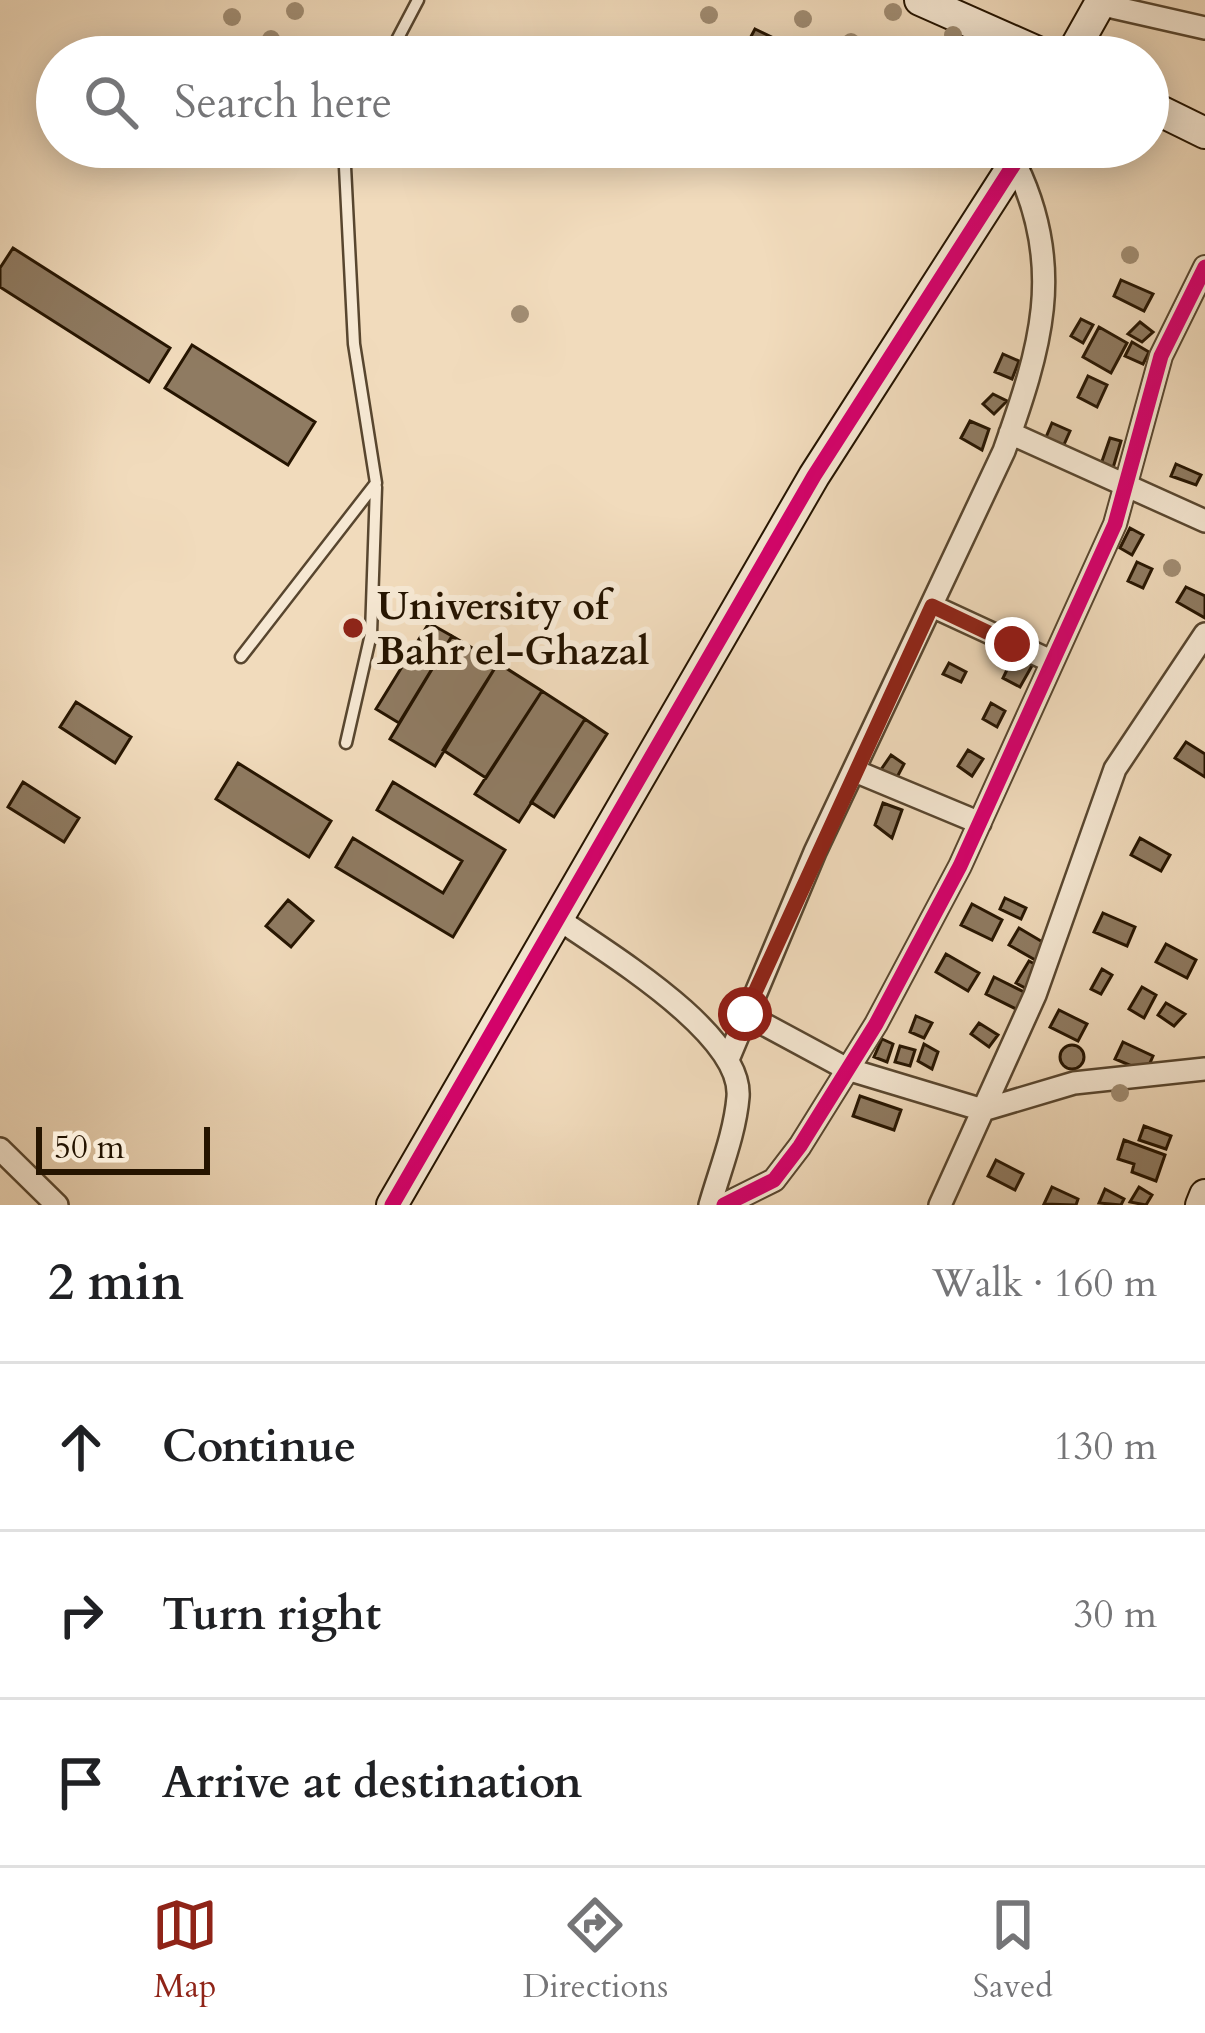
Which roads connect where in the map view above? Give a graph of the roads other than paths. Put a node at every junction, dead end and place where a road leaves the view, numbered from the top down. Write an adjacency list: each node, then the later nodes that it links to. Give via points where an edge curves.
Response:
1 (418, 0): 5 (lane)
2 (920, 0): 6 (street)
3 (1101, 2): 4 (street); 7 (street)
4 (1205, 28)
5 (399, 36)
6 (1001, 36)
7 (1082, 36)
8 (1169, 115): 9 (street)
9 (1205, 133)
10 (345, 168): 15 (lane, via 354,344)
11 (1013, 168): 25 (street, via 814,476)
12 (1024, 168): 14 (street, via 1044,259 1046,319)
13 (1205, 267): 16 (street, via 1161,356)
14 (1010, 434): 16 (street); 18 (street)
15 (376, 483): 20 (lane); 22 (lane, via 371,634)
16 (1127, 486): 17 (street); 21 (street)
17 (1205, 521)
18 (932, 606): 21 (street); 23 (street)
19 (1205, 634): 30 (street, via 1114,770 1035,995)
20 (241, 657)
21 (1051, 661): 24 (street)
22 (346, 743)
23 (855, 771): 24 (street); 26 (street)
24 (980, 823): 28 (street)
25 (560, 920): 27 (street, via 653,985); 34 (street)
26 (745, 1014): 27 (street); 28 (street)
27 (729, 1057): 35 (street, via 739,1094)
28 (847, 1069): 30 (street); 36 (street, via 774,1180)
29 (1205, 1069): 30 (street, via 1074,1083)
30 (983, 1110): 37 (street)
31 (0, 1149): 33 (street)
32 (1205, 1195): 38 (street)
33 (57, 1205)
34 (392, 1205)
35 (710, 1205)
36 (724, 1205)
37 (940, 1205)
38 (1202, 1205)

